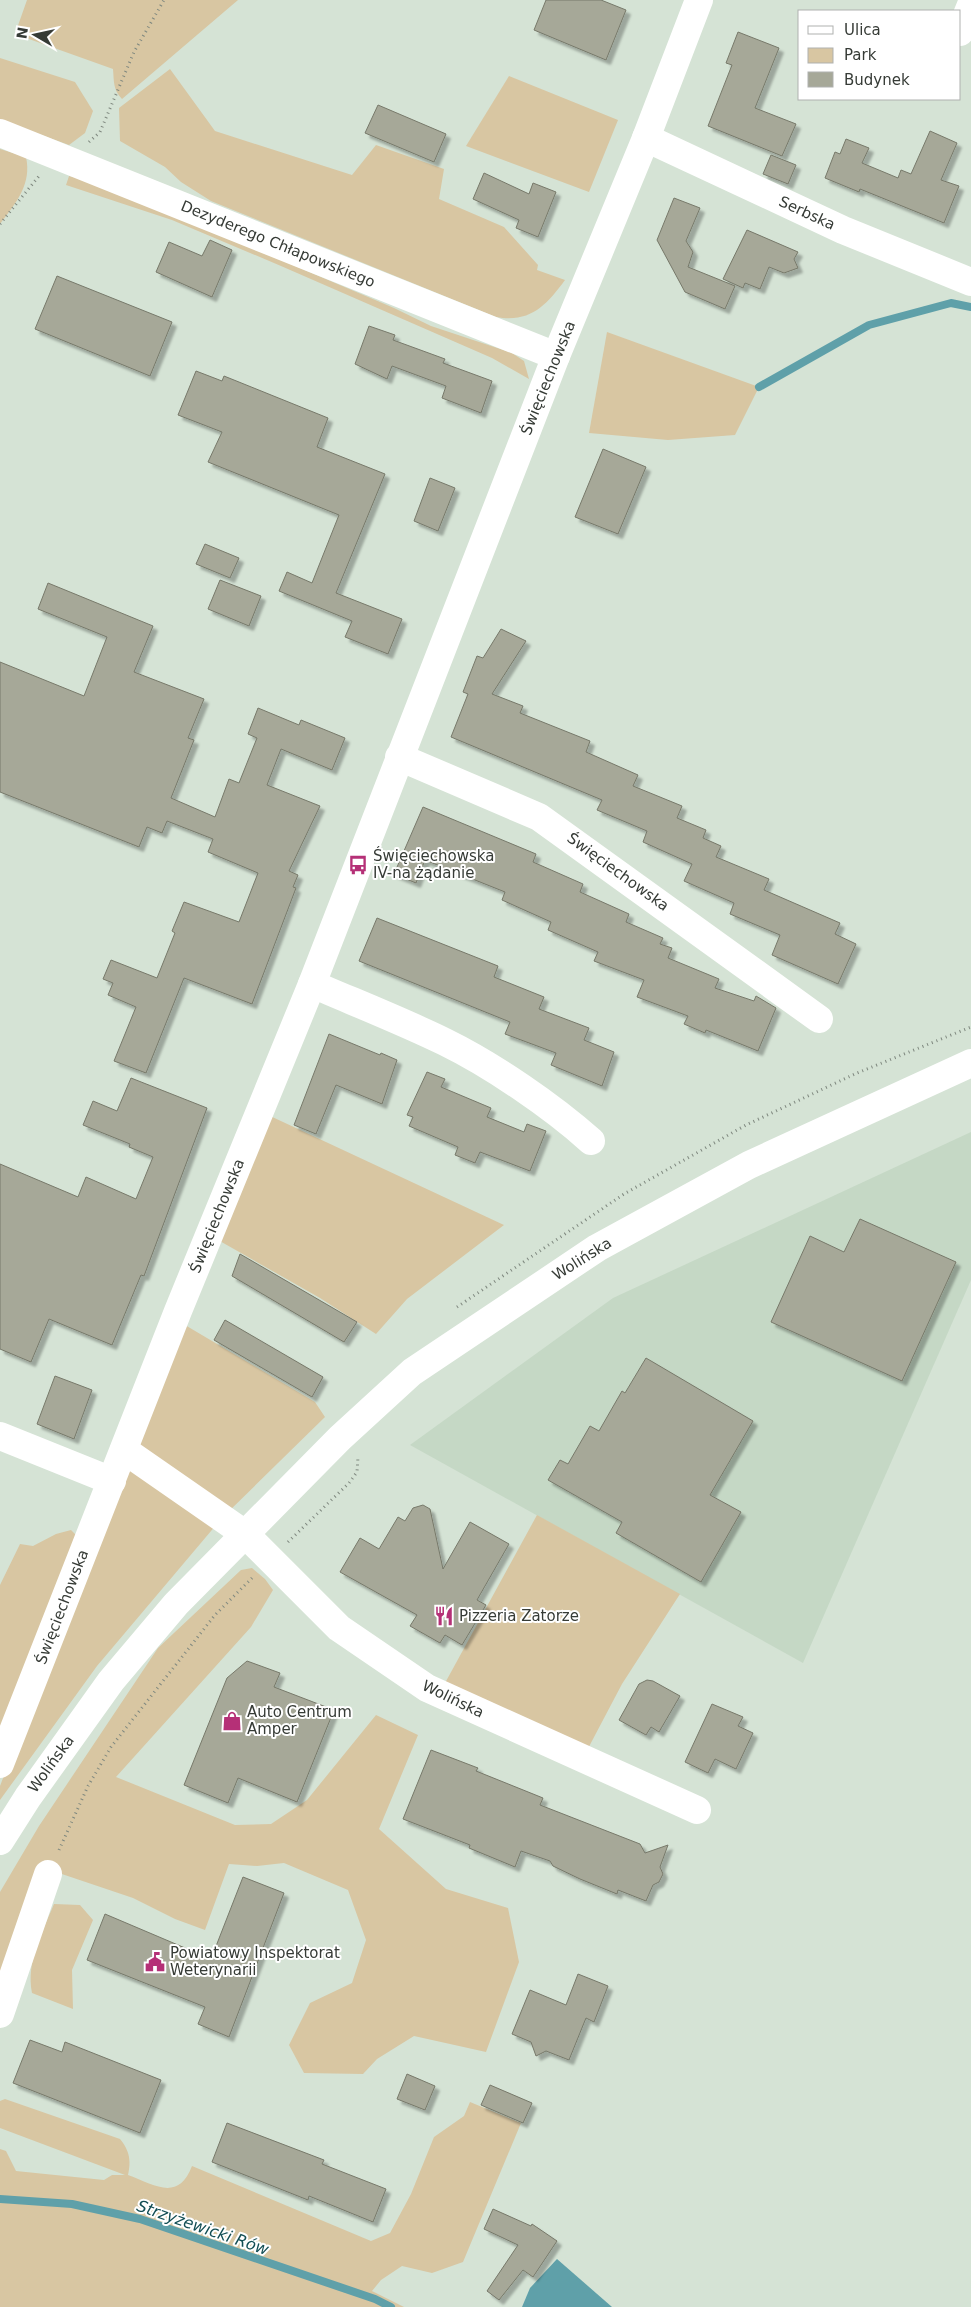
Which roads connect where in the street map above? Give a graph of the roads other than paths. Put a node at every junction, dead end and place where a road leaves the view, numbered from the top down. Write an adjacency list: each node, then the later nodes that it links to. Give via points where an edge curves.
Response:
1 (699, 0): 5 (street, Święciechowska)
2 (971, 5): 3 (street)
3 (961, 30)
4 (0, 133): 7 (street, Dezyderego Chłapowskiego)
5 (646, 138): 6 (street, Serbska, via 843,230); 7 (street, Święciechowska)
6 (971, 282)
7 (556, 356): 8 (street, Święciechowska)
8 (399, 757): 9 (street, Święciechowska); 10 (street, Święciechowska, via 546,821)
9 (312, 984): 12 (street, via 446,1043 509,1080 568,1120); 14 (street, Święciechowska)
10 (819, 1019)
11 (971, 1063): 16 (street, Wolińska, via 749,1165 596,1248 412,1372 340,1438)
12 (591, 1141)
13 (0, 1436): 15 (street)
14 (124, 1450): 15 (street, Święciechowska); 16 (street)
15 (112, 1481): 17 (street, Święciechowska)
16 (245, 1534): 18 (street, Wolińska, via 339,1628 427,1688); 19 (street, Wolińska, via 176,1604 112,1681)
17 (0, 1764)
18 (697, 1810)
19 (0, 1841)
20 (48, 1874): 21 (street)
21 (0, 2014)

